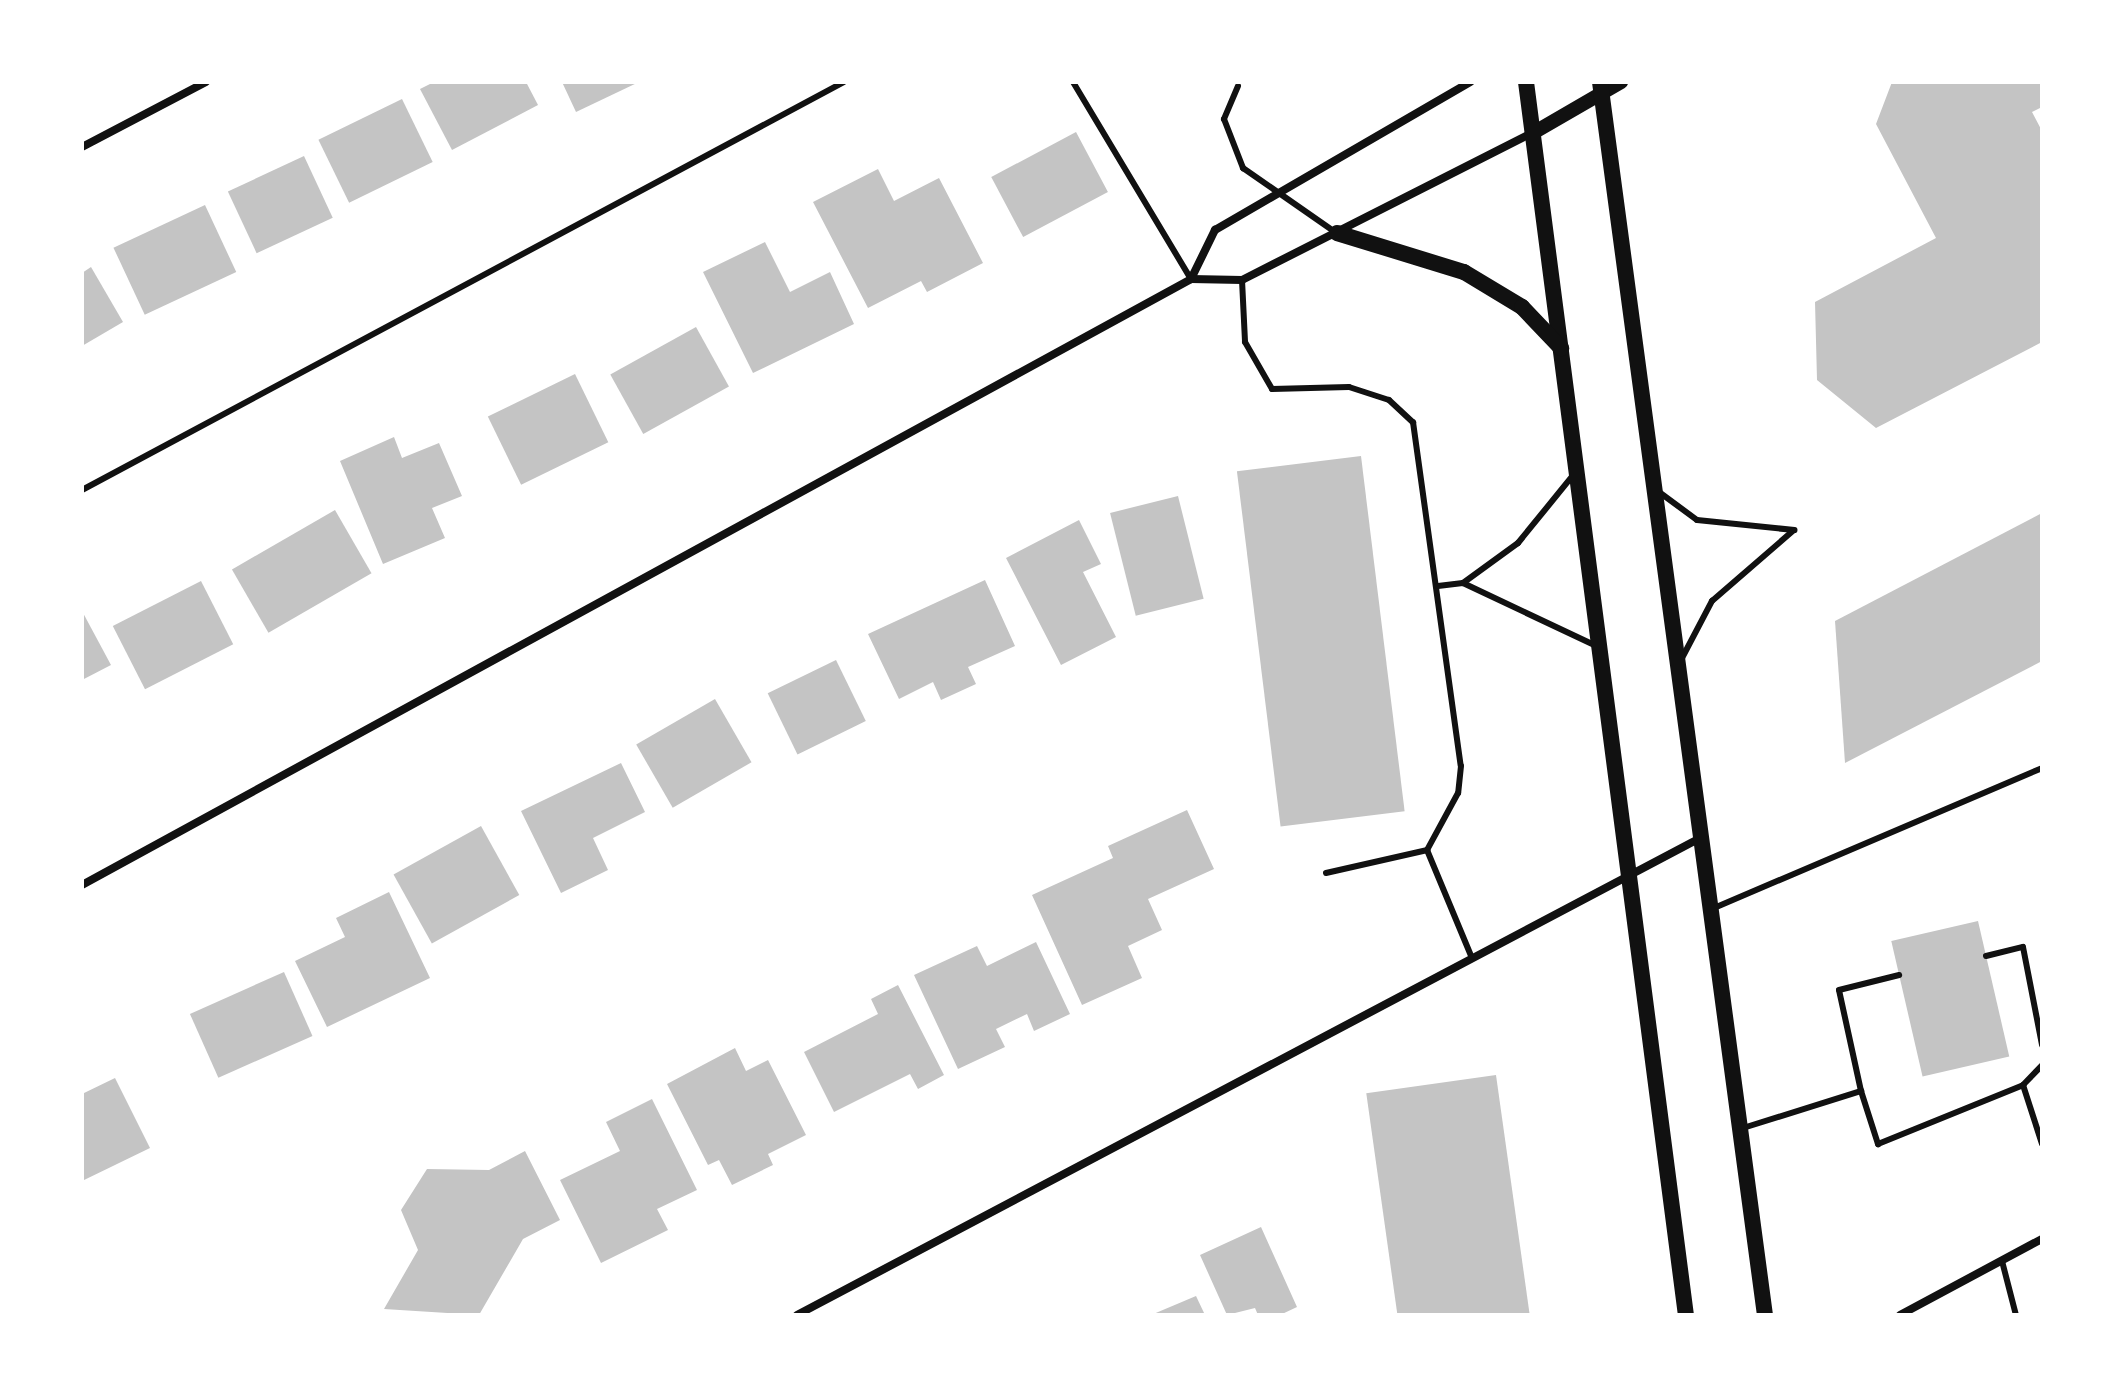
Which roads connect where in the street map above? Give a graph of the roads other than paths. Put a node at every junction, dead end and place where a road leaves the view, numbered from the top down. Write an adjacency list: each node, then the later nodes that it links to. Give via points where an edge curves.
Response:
1 (206, 82): 10 (street)
2 (844, 82): 18 (lane)
3 (1073, 82): 13 (lane)
4 (1470, 82): 11 (street)
5 (1526, 82): 9 (main road)
6 (1621, 82): 8 (street)
7 (1238, 86): 11 (lane, via 1224,119 1228,136 1243,168)
8 (1601, 87): 9 (street); 17 (main road)
9 (1533, 133): 12 (street); 15 (main road)
10 (82, 147)
11 (1282, 195): 12 (lane); 13 (street, via 1215,230)
12 (1337, 233): 14 (street); 15 (main road, via 1464,272 1522,307)
13 (1191, 279): 14 (street); 28 (street)
14 (1242, 280): 20 (lane, via 1245,342 1272,389 1349,387 1389,400 1413,422)
15 (1561, 348): 16 (main road)
16 (1576, 471): 19 (lane, via 1518,543); 21 (main road)
17 (1656, 489): 22 (main road); 22 (lane, via 1697,520 1794,530 1712,601)
18 (82, 490)
19 (1463, 583): 20 (lane); 21 (lane)
20 (1438, 586): 25 (lane, via 1461,766 1458,793)
21 (1598, 647): 27 (main road)
22 (1679, 663): 24 (main road)
23 (2042, 768): 29 (lane)
24 (1702, 837): 27 (street); 29 (main road)
25 (1427, 850): 26 (lane); 31 (lane)
26 (1326, 873)
27 (1628, 876): 31 (street); 42 (main road)
28 (82, 885)
29 (1714, 908): 37 (main road)
30 (1986, 956): 33 (lane, via 2023,947)
31 (1472, 958): 41 (street)
32 (1899, 975): 36 (lane, via 1839,990)
33 (2042, 1045)
34 (2042, 1065): 35 (lane)
35 (2023, 1085): 36 (lane, via 1878,1144); 38 (lane)
36 (1861, 1091): 37 (lane)
37 (1740, 1129): 43 (main road)
38 (2042, 1144)
39 (2042, 1239): 40 (street)
40 (2002, 1261): 44 (street); 45 (lane)
41 (797, 1315)
42 (1686, 1315)
43 (1765, 1315)
44 (1900, 1315)
45 (2016, 1315)

